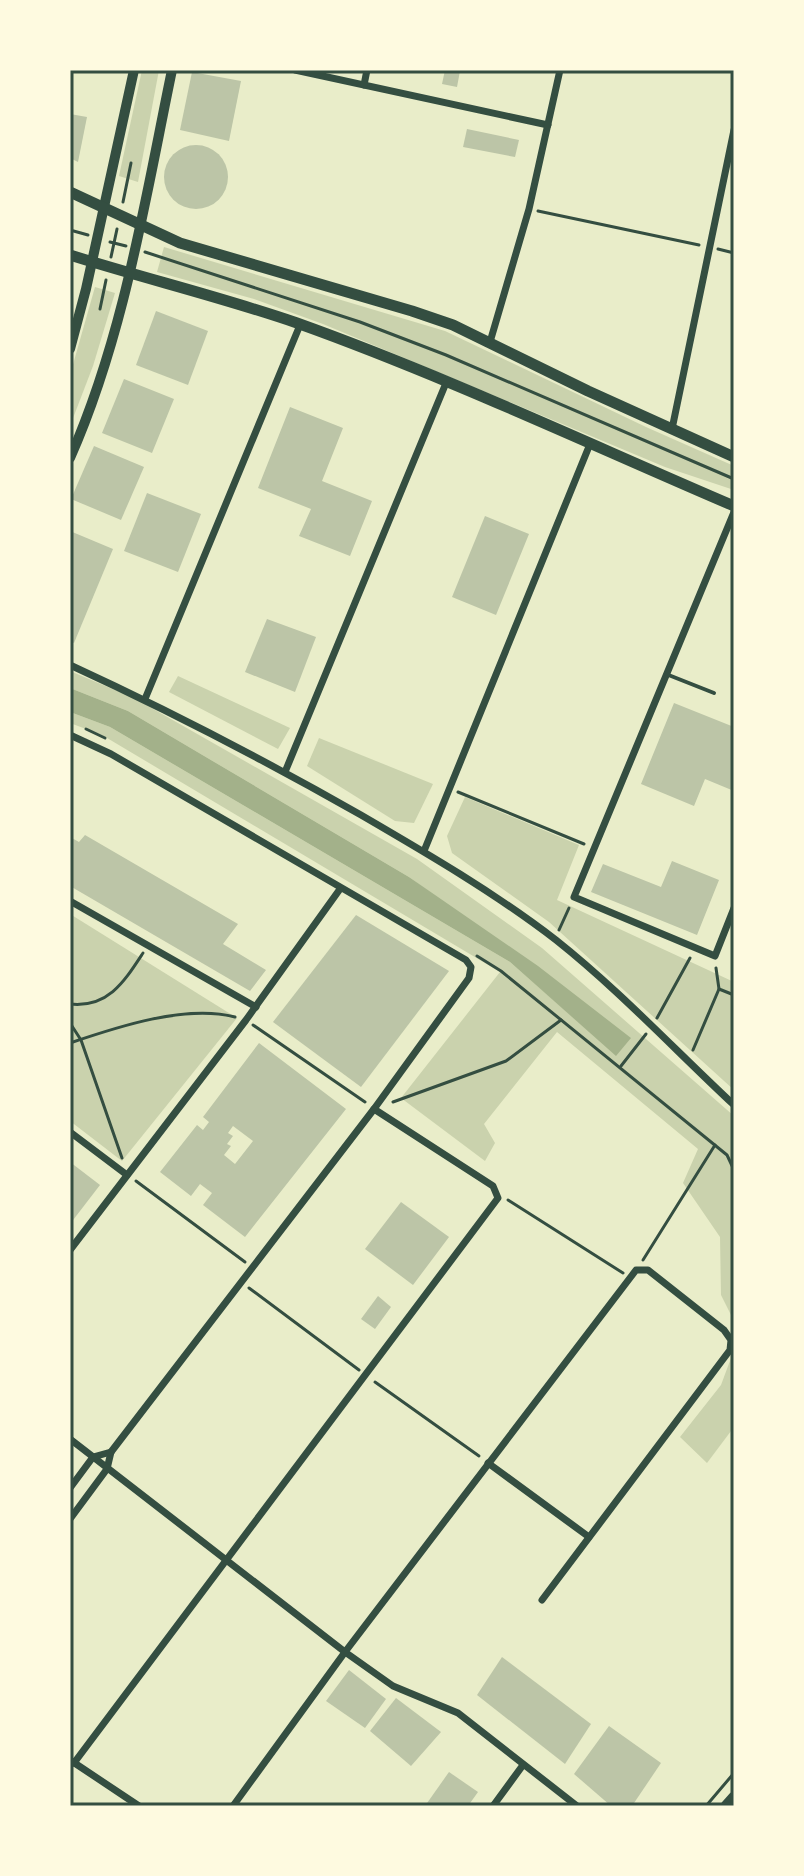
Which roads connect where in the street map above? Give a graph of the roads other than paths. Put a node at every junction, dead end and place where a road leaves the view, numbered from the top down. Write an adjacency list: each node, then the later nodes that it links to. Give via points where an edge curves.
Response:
1 (134, 70): 10 (main road)
2 (172, 70): 11 (main road)
3 (295, 70): 6 (street)
4 (367, 70): 6 (street)
5 (560, 70): 7 (street)
6 (364, 85): 7 (street)
7 (548, 125): 16 (street)
8 (734, 130): 19 (street)
9 (70, 192): 10 (main road)
10 (102, 208): 11 (main road); 13 (main road)
11 (139, 225): 14 (main road); 16 (main road, via 180,243 412,311)
12 (70, 255): 13 (main road)
13 (91, 262): 14 (main road); 17 (main road)
14 (129, 272): 15 (main road); 22 (main road, via 95,393)
15 (300, 325): 18 (main road); 28 (street)
16 (490, 342): 19 (main road)
17 (70, 349)
18 (446, 383): 20 (main road); 30 (street)
19 (672, 429): 21 (main road)
20 (590, 444): 23 (main road); 31 (street)
21 (734, 457)
22 (70, 458)
23 (734, 506)
24 (734, 512): 26 (street)
25 (70, 665): 28 (street)
26 (666, 674): 27 (lane); 34 (street, via 574,897 715,956)
27 (714, 693)
28 (145, 699): 30 (street)
29 (70, 735): 32 (street)
30 (285, 772): 31 (street)
31 (424, 851): 36 (street, via 596,973)
32 (340, 889): 35 (street); 37 (street, via 471,967 469,978)
33 (70, 901): 35 (street)
34 (734, 908)
35 (256, 1007): 39 (street)
36 (734, 1105)
37 (374, 1109): 42 (street); 49 (street, via 493,1186 496,1202)
38 (70, 1132): 39 (street)
39 (127, 1175): 40 (street)
40 (70, 1250)
41 (70, 1439): 43 (street)
42 (111, 1452): 43 (street); 45 (street)
43 (93, 1457): 45 (street); 46 (street)
44 (488, 1463): 48 (street); 48 (street, via 637,1272 654,1272 729,1336 731,1345); 51 (street)
45 (107, 1469): 47 (street); 49 (street)
46 (70, 1488)
47 (70, 1519)
48 (589, 1537): 50 (street)
49 (226, 1559): 51 (street); 52 (street)
50 (542, 1600)
51 (345, 1652): 53 (street, via 393,1686 458,1713); 56 (street)
52 (72, 1761): 55 (street)
53 (523, 1765): 57 (street); 58 (street)
54 (734, 1797): 59 (main road)
55 (139, 1806)
56 (233, 1806)
57 (493, 1806)
58 (577, 1806)
59 (726, 1806)

